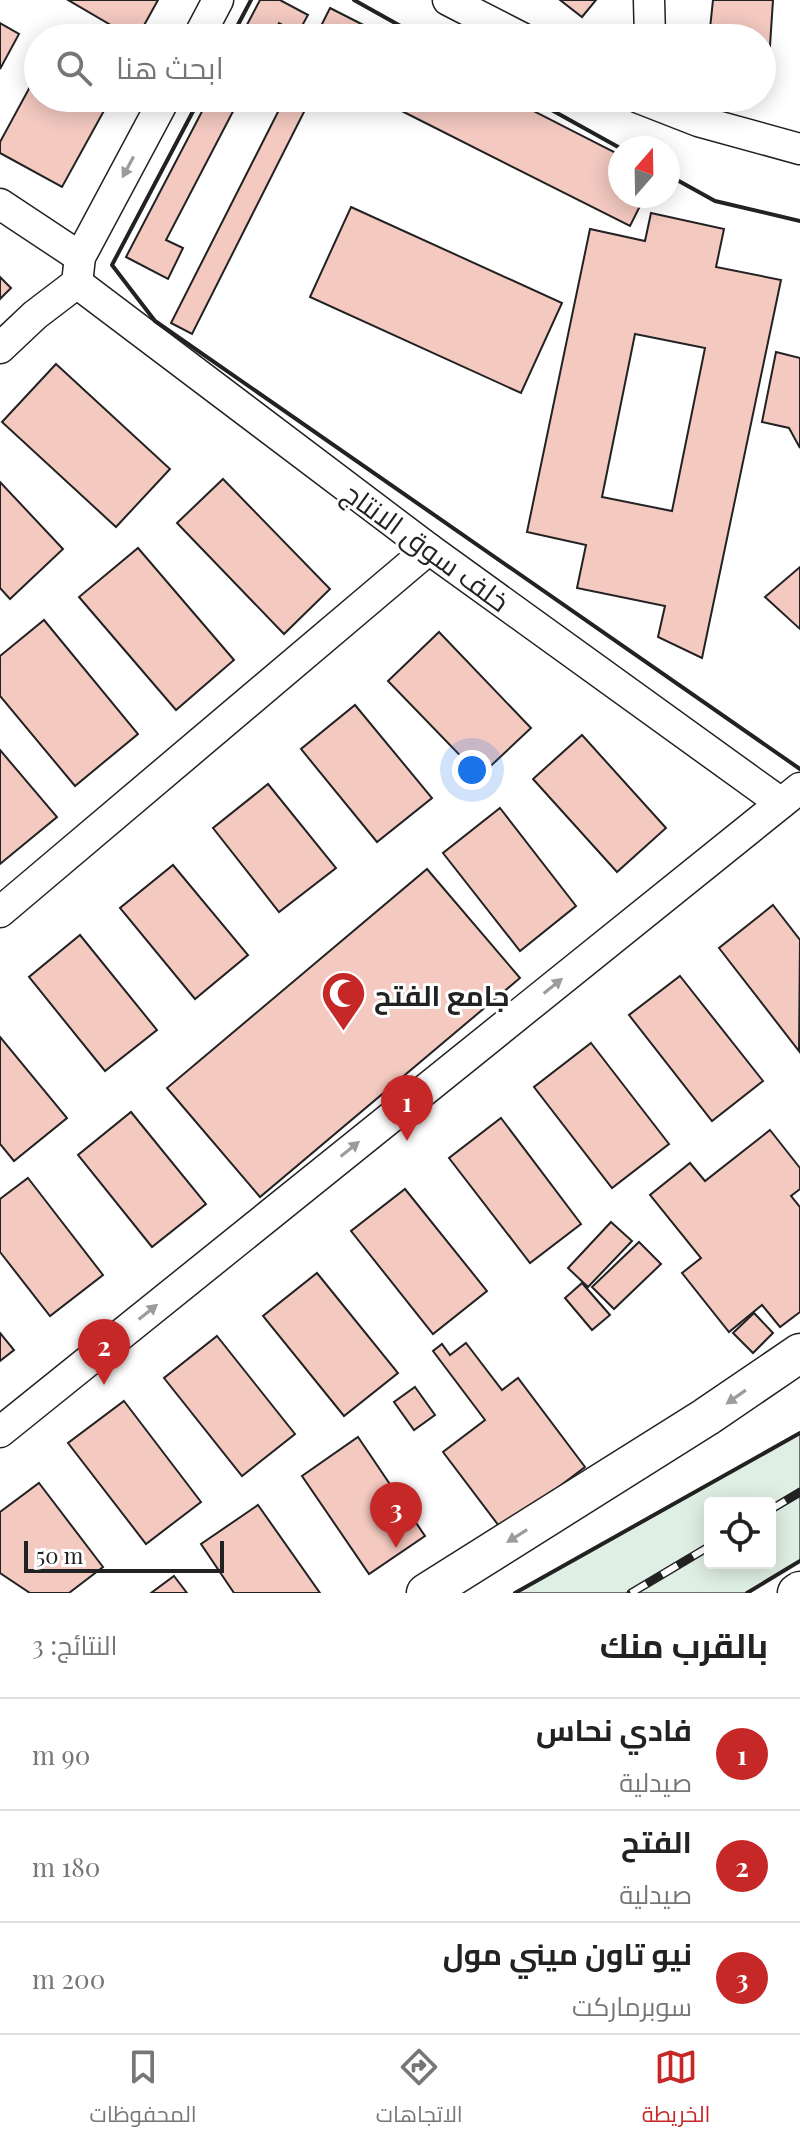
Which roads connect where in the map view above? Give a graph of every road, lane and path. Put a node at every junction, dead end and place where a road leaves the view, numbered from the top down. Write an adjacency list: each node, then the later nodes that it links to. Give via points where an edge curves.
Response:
1 (218, 0): 4 (street)
2 (448, 0): 5 (street)
3 (649, 0): 6 (street)
4 (205, 24)
5 (495, 24)
6 (650, 24)
7 (158, 112): 11 (street, one-way to 11)
8 (680, 112): 9 (street)
9 (800, 149)
10 (0, 204): 11 (street, خلف سوق الانتاج)
11 (78, 270): 12 (street); 13 (street, خلف سوق الانتاج)
12 (0, 348)
13 (429, 549): 14 (street, خلف سوق الانتاج); 15 (street)
14 (790, 796): 17 (street, one-way to 14)
15 (0, 912)
16 (800, 1353): 18 (main road, one-way to 18)
17 (0, 1432)
18 (426, 1593)

